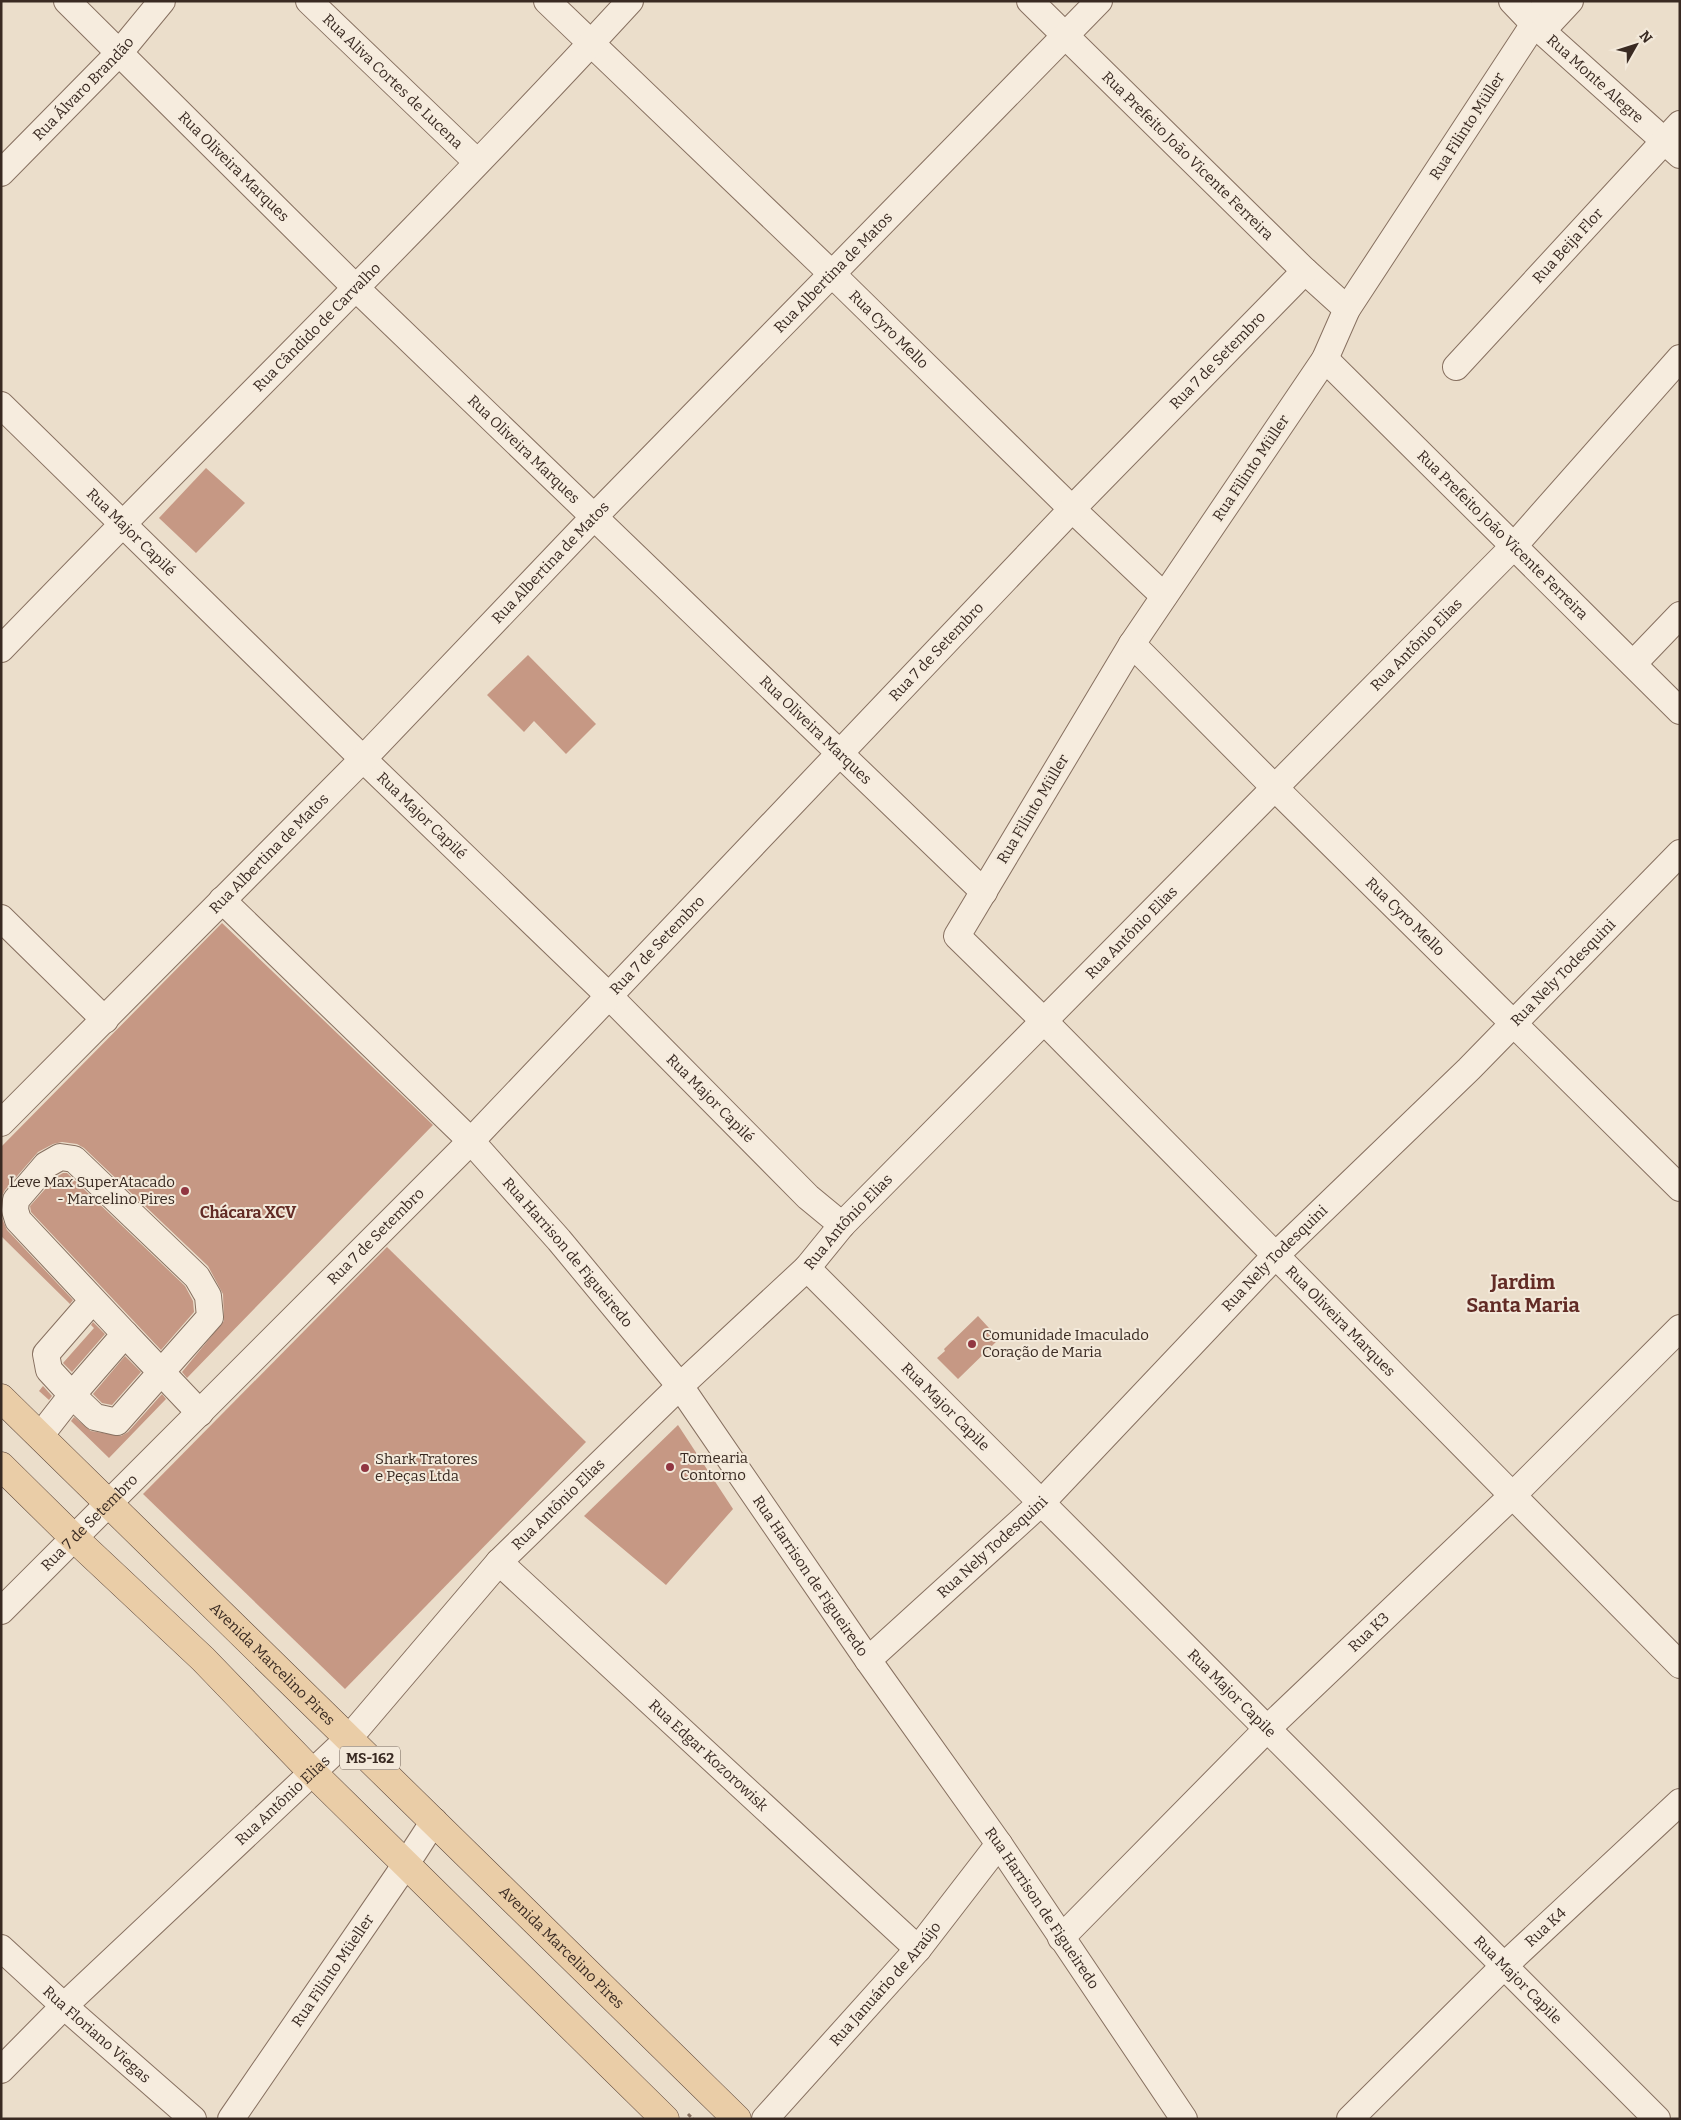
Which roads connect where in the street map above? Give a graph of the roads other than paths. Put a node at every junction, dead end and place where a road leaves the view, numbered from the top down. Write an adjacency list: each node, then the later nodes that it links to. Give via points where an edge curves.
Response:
1 (67, 1): 14 (street, Rua Oliveira Marques)
2 (162, 1): 14 (street, Rua Álvaro Brandão)
3 (309, 1): 16 (street, Rua Aliva Cortes de Lucena)
4 (547, 1): 13 (street, Rua Cyro Mello)
5 (630, 1): 13 (street, Rua Cândido de Carvalho)
6 (1030, 1): 12 (street, Rua Prefeito João Vicente Ferreira)
7 (1099, 1): 12 (street, Rua Albertina de Matos)
8 (1512, 1): 11 (street, Rua Monte Alegre)
9 (1547, 1): 11 (street, Rua Filinto Müller)
10 (1570, 1): 11 (street)
11 (1538, 27): 15 (street, Rua Monte Alegre); 21 (street, Rua Filinto Müller)
12 (1066, 36): 18 (street, Rua Prefeito João Vicente Ferreira); 19 (street, Rua Albertina de Matos)
13 (590, 44): 16 (street, Rua Cândido de Carvalho); 19 (street, Rua Cyro Mello)
14 (120, 52): 17 (street, Rua Álvaro Brandão); 20 (street, Rua Oliveira Marques)
15 (1675, 140): 24 (street, Rua Beija Flor)
16 (477, 162): 20 (street, Rua Cândido de Carvalho)
17 (1, 174)
18 (1306, 271): 21 (street, Rua Prefeito João Vicente Ferreira); 26 (street, Rua 7 de Setembro)
19 (831, 273): 26 (street, Rua Cyro Mello); 27 (street, Rua Albertina de Matos)
20 (356, 289): 27 (street, Rua Oliveira Marques); 28 (street, Rua Cândido de Carvalho)
21 (1347, 309): 23 (street, Rua Filinto Müller)
22 (1680, 358): 29 (street, Rua Antônio Elias)
23 (1324, 359): 29 (street, Rua Prefeito João Vicente Ferreira); 30 (street, Rua Filinto Müller)
24 (1456, 367)
25 (1, 405): 28 (street, Rua Major Capilé)
26 (1072, 509): 30 (street, Rua Cyro Mello); 36 (street, Rua 7 de Setembro)
27 (593, 518): 36 (street, Rua Oliveira Marques); 37 (street, Rua Albertina de Matos)
28 (123, 522): 33 (street, Rua Cândido de Carvalho); 37 (street, Rua Major Capilé)
29 (1513, 547): 34 (street, Rua Prefeito João Vicente Ferreira); 38 (street, Rua Antônio Elias)
30 (1164, 596): 32 (street, Rua Filinto Müller)
31 (1680, 615): 34 (street)
32 (1132, 644): 38 (street, Rua Cyro Mello); 40 (street, Rua Filinto Müller)
33 (1, 649)
34 (1633, 664): 35 (street, Rua Prefeito João Vicente Ferreira)
35 (1680, 711)
36 (839, 752): 40 (street, Rua Oliveira Marques); 44 (street, Rua 7 de Setembro)
37 (363, 760): 41 (street, Rua Albertina de Matos); 44 (street, Rua Major Capilé)
38 (1275, 788): 46 (street, Rua Antônio Elias); 47 (street, Rua Cyro Mello)
39 (1680, 853): 47 (street, Rua Nely Todesquini)
40 (984, 892): 43 (street, Rua Filinto Müller)
41 (222, 900): 45 (street, Rua Albertina de Matos); 49 (street, Rua Harrison de Figueiredo)
42 (1, 918): 45 (street)
43 (957, 936): 46 (street, Rua Oliveira Marques)
44 (610, 996): 49 (street, Rua 7 de Setembro); 51 (street, Rua Major Capilé, via 808,1197)
45 (105, 1020): 48 (street, Rua Albertina de Matos)
46 (1045, 1022): 51 (street, Rua Antônio Elias); 52 (street, Rua Oliveira Marques)
47 (1514, 1023): 50 (street, Rua Cyro Mello); 52 (street, Rua Nely Todesquini)
48 (1, 1123)
49 (471, 1141): 58 (street, Rua Harrison de Figueiredo, via 559,1240); 61 (street, Rua 7 de Setembro)
50 (1680, 1188)
51 (842, 1226): 53 (street, Rua Antônio Elias)
52 (1275, 1256): 64 (street, Rua Oliveira Marques); 65 (street, Rua Nely Todesquini)
53 (807, 1268): 58 (street, Rua Antônio Elias); 65 (street, Rua Major Capile)
54 (93, 1300): 56 (street); 57 (street, via 18,1220 16,1200 46,1165 60,1157 74,1159 197,1277 208,1296 210,1317); 59 (street, via 46,1354 49,1370)
55 (1680, 1328): 64 (street, Rua K3)
56 (124, 1334): 57 (street); 59 (street)
57 (161, 1371): 59 (street, via 117,1422 95,1418); 61 (street)
58 (680, 1386): 68 (street, Rua Antônio Elias); 70 (street, Rua Harrison de Figueiredo)
59 (72, 1395): 62 (street)
60 (1, 1398): 62 (main road, Avenida Marcelino Pires / MS-162)
61 (200, 1413): 66 (street, Rua 7 de Setembro)
62 (40, 1436): 66 (main road, Avenida Marcelino Pires / MS-162)
63 (1, 1466): 67 (main road, MS-162)
64 (1512, 1496): 71 (street, Rua Oliveira Marques); 72 (street, Rua K3)
65 (1042, 1502): 70 (street, Rua Nely Todesquini); 72 (street, Rua Major Capile)
66 (110, 1504): 67 (street, Rua 7 de Setembro); 73 (main road, Avenida Marcelino Pires / MS-162)
67 (74, 1538): 69 (street, Rua 7 de Setembro); 74 (main road, MS-162, via 203,1659)
68 (499, 1562): 73 (street, Rua Antônio Elias); 81 (street, Rua Edgar Kozorowisk)
69 (1, 1611)
70 (868, 1660): 77 (street, Rua Harrison de Figueiredo)
71 (1680, 1665)
72 (1268, 1728): 79 (street, Rua K3); 82 (street, Rua Major Capile)
73 (349, 1738): 74 (street, Rua Antônio Elias); 76 (main road, Avenida Marcelino Pires / MS-162)
74 (311, 1772): 78 (main road, MS-162); 83 (street, Rua Antônio Elias)
75 (1680, 1802): 82 (street, Rua K4)
76 (434, 1821): 78 (street, Rua Filinto Müeller); 88 (main road, Avenida Marcelino Pires / MS-162)
77 (999, 1844): 79 (street, Rua Harrison de Figueiredo); 81 (street, Rua Januário de Araújo)
78 (406, 1864): 86 (street, Rua Filinto Müeller); 87 (main road, MS-162)
79 (1061, 1938): 90 (street, Rua Harrison de Figueiredo)
80 (1, 1948): 83 (street, Rua Floriano Viegas)
81 (918, 1949): 89 (street, Rua Januário de Araújo)
82 (1505, 1965): 91 (street, Rua K4); 92 (street, Rua Major Capile)
83 (64, 2006): 84 (street, Rua Antônio Elias); 85 (street, Rua Floriano Viegas)
84 (1, 2070)
85 (193, 2119)
86 (231, 2119)
87 (664, 2119)
88 (737, 2119)
89 (765, 2119)
90 (1184, 2119)
91 (1350, 2119)
92 (1657, 2119)

